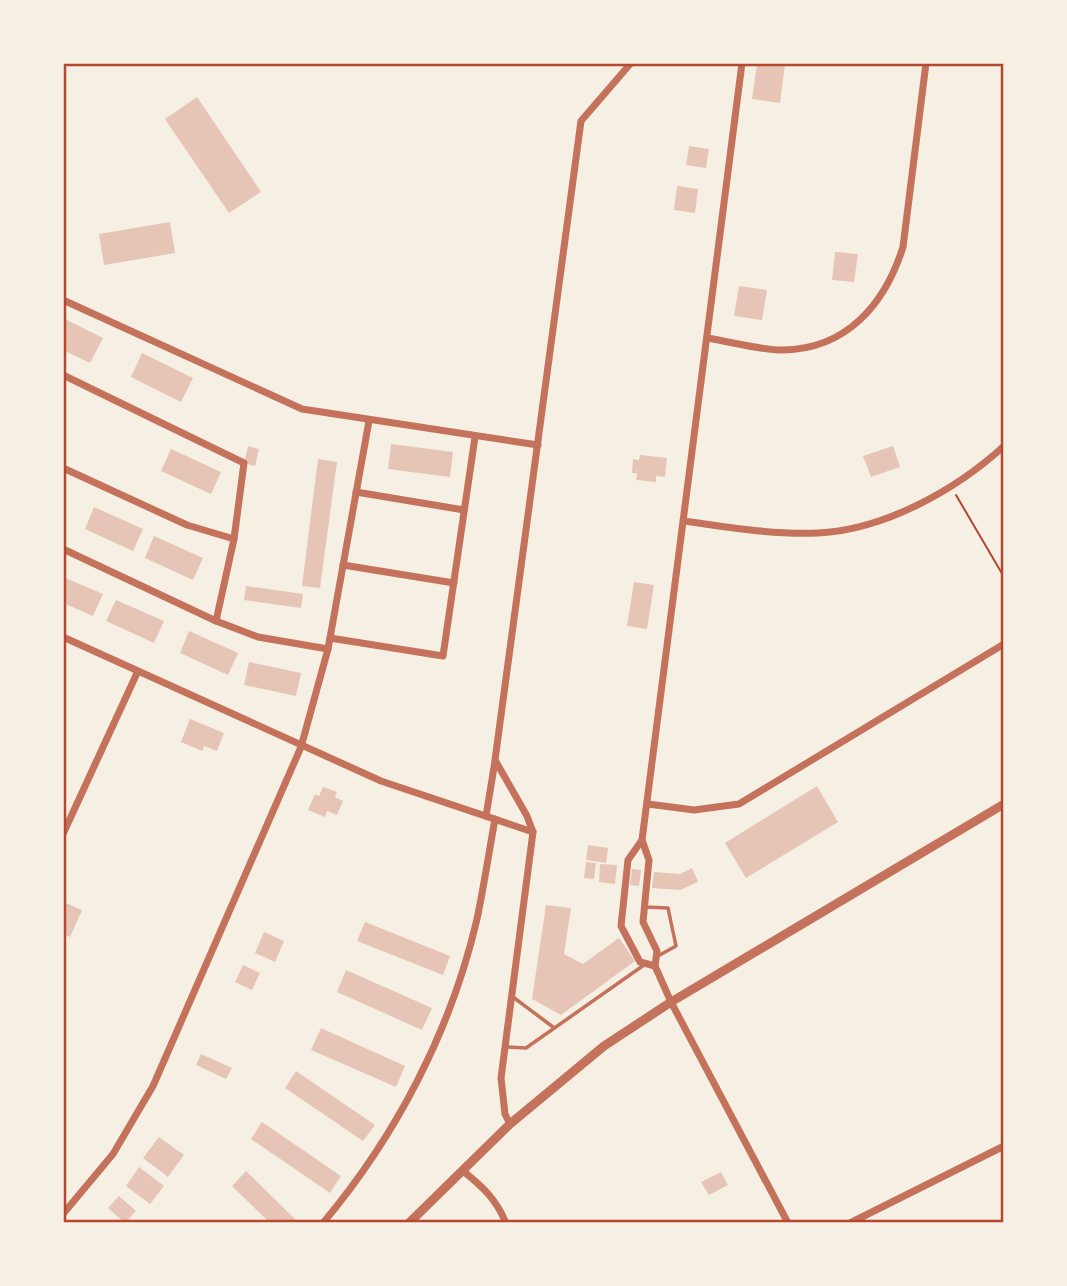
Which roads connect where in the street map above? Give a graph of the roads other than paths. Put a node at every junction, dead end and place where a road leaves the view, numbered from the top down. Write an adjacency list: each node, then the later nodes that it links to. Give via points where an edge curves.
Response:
1 (631, 63): 9 (street, via 582,121)
2 (742, 63): 5 (street)
3 (926, 63): 5 (street, via 903,247 882,298 834,339 812,345 783,350)
4 (63, 300): 7 (street, via 302,410)
5 (707, 338): 14 (street)
6 (63, 375): 15 (street, via 244,463)
7 (369, 421): 8 (street); 12 (street)
8 (475, 437): 9 (street); 13 (street)
9 (538, 445): 26 (street)
10 (1004, 446): 14 (street, via 911,508 868,524 820,533 769,533)
11 (63, 468): 15 (street, via 187,525)
12 (356, 492): 13 (street); 17 (street)
13 (464, 510): 18 (street)
14 (684, 521): 27 (street)
15 (234, 539): 19 (street)
16 (63, 549): 19 (street)
17 (343, 565): 18 (street); 21 (street)
18 (454, 583): 21 (street, via 443,656)
19 (216, 621): 23 (street, via 258,637)
20 (63, 637): 24 (street)
21 (330, 638): 23 (street)
22 (1004, 644): 27 (street, via 739,804 694,810)
23 (328, 649): 25 (street)
24 (138, 671): 25 (street); 32 (street)
25 (301, 747): 29 (street, via 381,781); 45 (street, via 153,1086 113,1154)
26 (495, 760): 29 (street); 31 (street)
27 (648, 804): 33 (street)
28 (1004, 804): 39 (street)
29 (486, 816): 30 (street)
30 (495, 819): 31 (street); 46 (street, via 476,921 438,1034 387,1139)
31 (533, 832): 38 (street)
32 (63, 834)
33 (642, 840): 34 (street, via 649,860); 36 (street, via 628,860 621,926)
34 (644, 908): 35 (street, via 643,922); 35 (lane, via 668,908 676,946)
35 (656, 957): 37 (street)
36 (644, 965): 37 (street); 40 (lane)
37 (655, 966): 39 (street)
38 (513, 997): 40 (lane); 41 (street)
39 (671, 1002): 42 (street, via 604,1046); 49 (street)
40 (553, 1027): 41 (lane, via 526,1048)
41 (506, 1047): 42 (street, via 502,1078)
42 (510, 1124): 44 (street)
43 (1004, 1146): 50 (street)
44 (463, 1171): 47 (street); 48 (street, via 487,1191)
45 (63, 1214)
46 (323, 1223)
47 (409, 1223)
48 (506, 1223)
49 (788, 1223)
50 (850, 1223)

